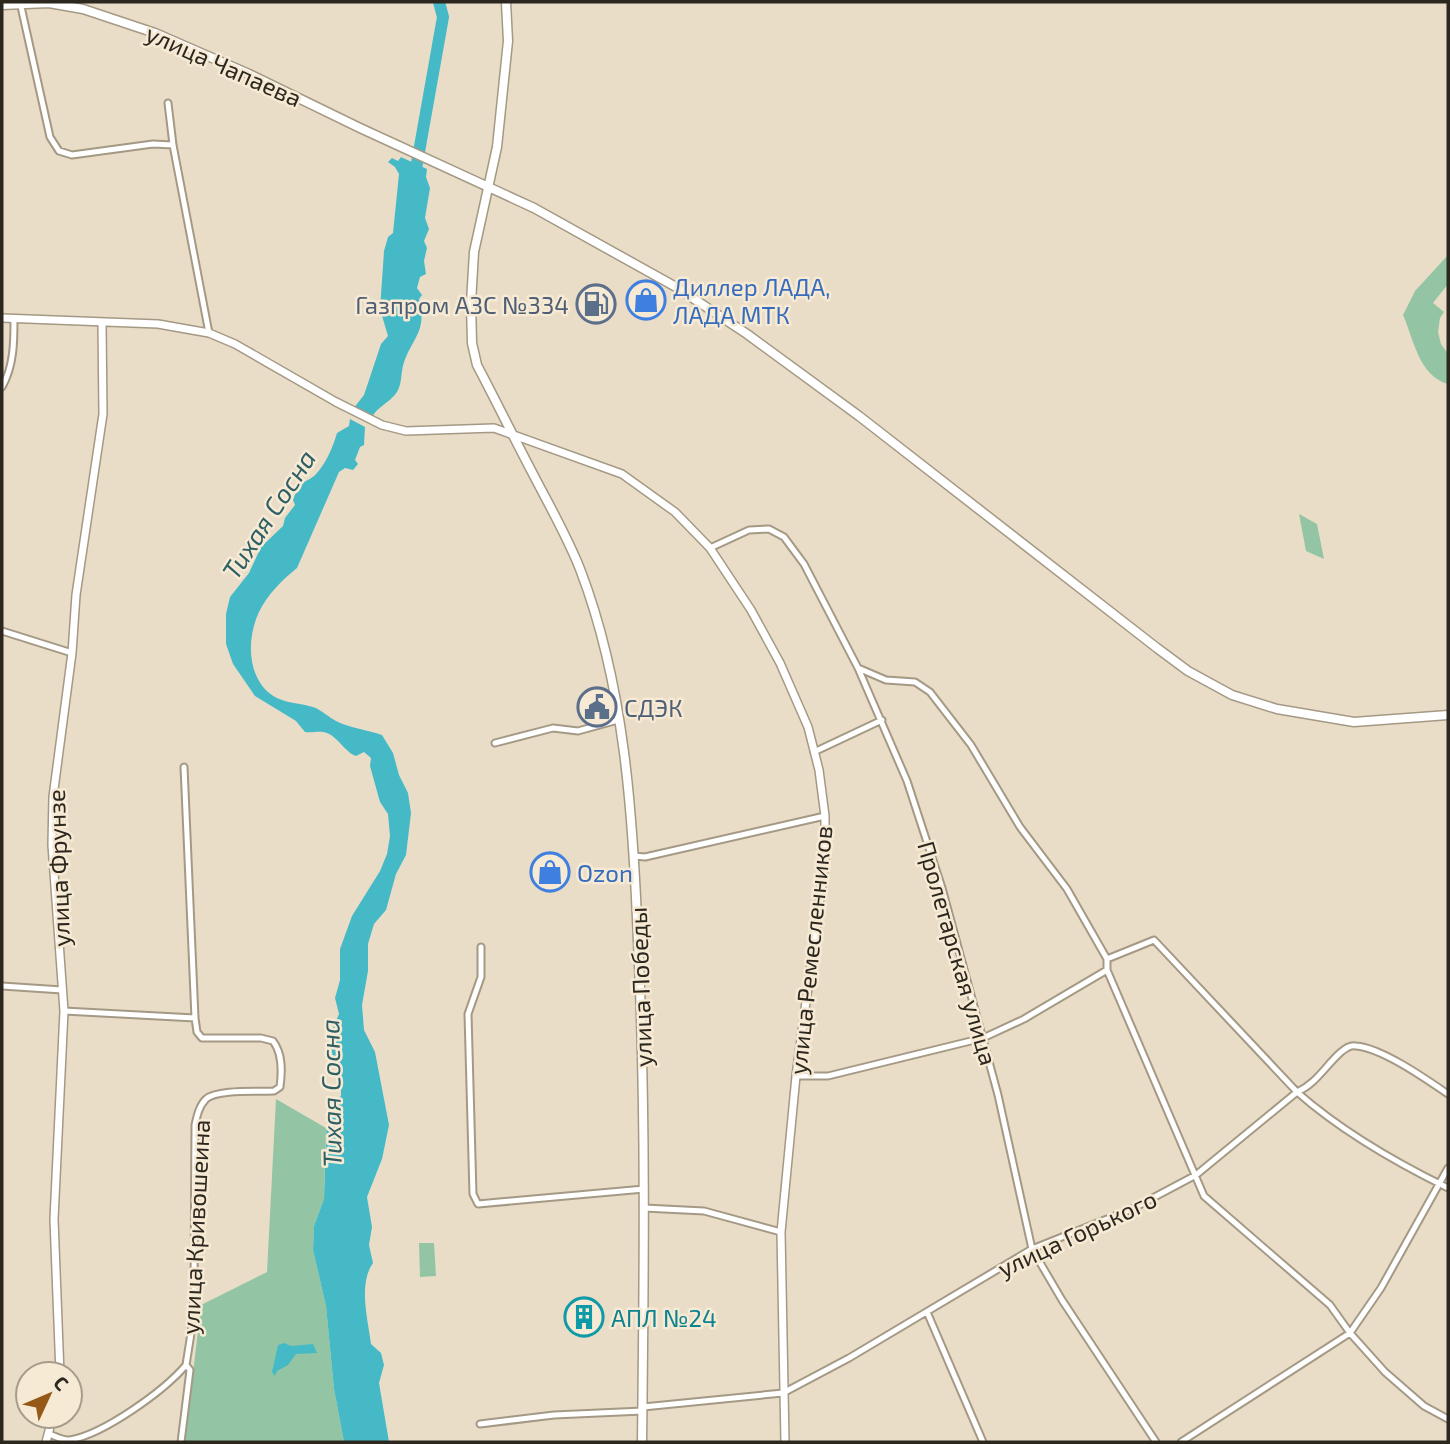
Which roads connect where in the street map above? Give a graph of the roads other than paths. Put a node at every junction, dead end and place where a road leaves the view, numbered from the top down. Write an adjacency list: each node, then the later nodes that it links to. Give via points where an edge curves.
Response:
1 (506, 2): 6 (main road, улица Победы, via 508,41)
2 (21, 3): 3 (main road, улица Чапаева); 5 (street, via 50,137 59,151 72,155); 6 (main road, улица Чапаева, via 83,9 155,33)
3 (2, 5)
4 (168, 103): 5 (street)
5 (173, 145): 10 (street)
6 (490, 187): 12 (main road, улица Победы, via 474,252 472,343 477,365); 17 (main road, улица Чапаева, via 676,287 747,334 1188,671 1232,695 1277,709 1354,722)
7 (2, 318): 8 (street, улица Ремесленников)
8 (14, 319): 9 (street, улица Ремесленников); 11 (street, via 12,360)
9 (102, 323): 10 (street, улица Ремесленников, via 158,324); 15 (street, улица Фрунзе, via 103,414)
10 (209, 333): 12 (street, улица Ремесленников, via 382,425 407,430 494,428)
11 (2, 387)
12 (513, 434): 13 (street, улица Ремесленников, via 622,474 675,512); 18 (main road, улица Победы, via 580,569)
13 (710, 548): 16 (street, Пролетарская улица, via 749,530 769,529 785,537); 21 (street, улица Ремесленников, via 780,663)
14 (2, 631): 15 (street)
15 (72, 653): 29 (street, улица Фрунзе, via 52,809)
16 (858, 668): 19 (street, Пролетарская улица); 26 (street, via 887,680 915,682 930,692 1067,889)
17 (1448, 715)
18 (618, 720): 20 (street, via 578,731 553,728); 24 (main road, улица Победы)
19 (882, 720): 21 (street); 32 (street, Пролетарская улица, via 942,888)
20 (495, 743)
21 (814, 752): 23 (street, улица Ремесленников)
22 (184, 767): 31 (street)
23 (825, 817): 24 (street); 33 (street, улица Ремесленников, via 825,861)
24 (634, 856): 40 (main road, улица Победы)
25 (481, 947): 40 (street, via 481,977 468,1014 473,1194 478,1204)
26 (1107, 959): 27 (street); 34 (street, via 1154,940)
27 (1107, 970): 32 (street); 37 (street)
28 (2, 986): 29 (street)
29 (62, 990): 30 (street, улица Фрунзе)
30 (64, 1011): 31 (street); 46 (street, улица Фрунзе, via 54,1219)
31 (195, 1018): 47 (street, улица Кривошеина, via 202,1038 273,1041 279,1049 282,1076 274,1091 213,1094 198,1111 194,1292)
32 (983, 1038): 33 (street, via 828,1076); 43 (street, Пролетарская улица)
33 (796, 1076): 42 (street, улица Ремесленников)
34 (1297, 1092): 35 (street, улица Горького, via 1353,1045 1396,1062); 37 (street, улица Горького); 38 (street, via 1318,1111)
35 (1448, 1094)
36 (1448, 1168): 38 (street)
37 (1196, 1175): 43 (street, улица Горького, via 1132,1209); 45 (street, via 1204,1196 1330,1305)
38 (1439, 1184): 39 (street); 45 (street, via 1381,1288)
39 (1448, 1188)
40 (644, 1189): 41 (main road, улица Победы)
41 (644, 1208): 42 (street, via 704,1211); 49 (main road, улица Победы)
42 (781, 1232): 48 (street, улица Ремесленников)
43 (1032, 1250): 44 (street, улица Горького); 57 (street, Пролетарская улица)
44 (927, 1312): 48 (street, улица Горького); 56 (street)
45 (1350, 1333): 50 (street, via 1385,1372 1424,1406); 58 (street)
46 (59, 1360)
47 (186, 1365): 52 (street, via 160,1390 89,1433 67,1441); 53 (street, via 190,1382)
48 (783, 1393): 49 (street, улица Горького); 55 (street, улица Ремесленников)
49 (643, 1409): 51 (street, улица Горького); 54 (main road, улица Победы)
50 (1448, 1419)
51 (480, 1423)
52 (47, 1438)
53 (181, 1442)
54 (642, 1442)
55 (785, 1442)
56 (983, 1442)
57 (1156, 1442)
58 (1181, 1442)

